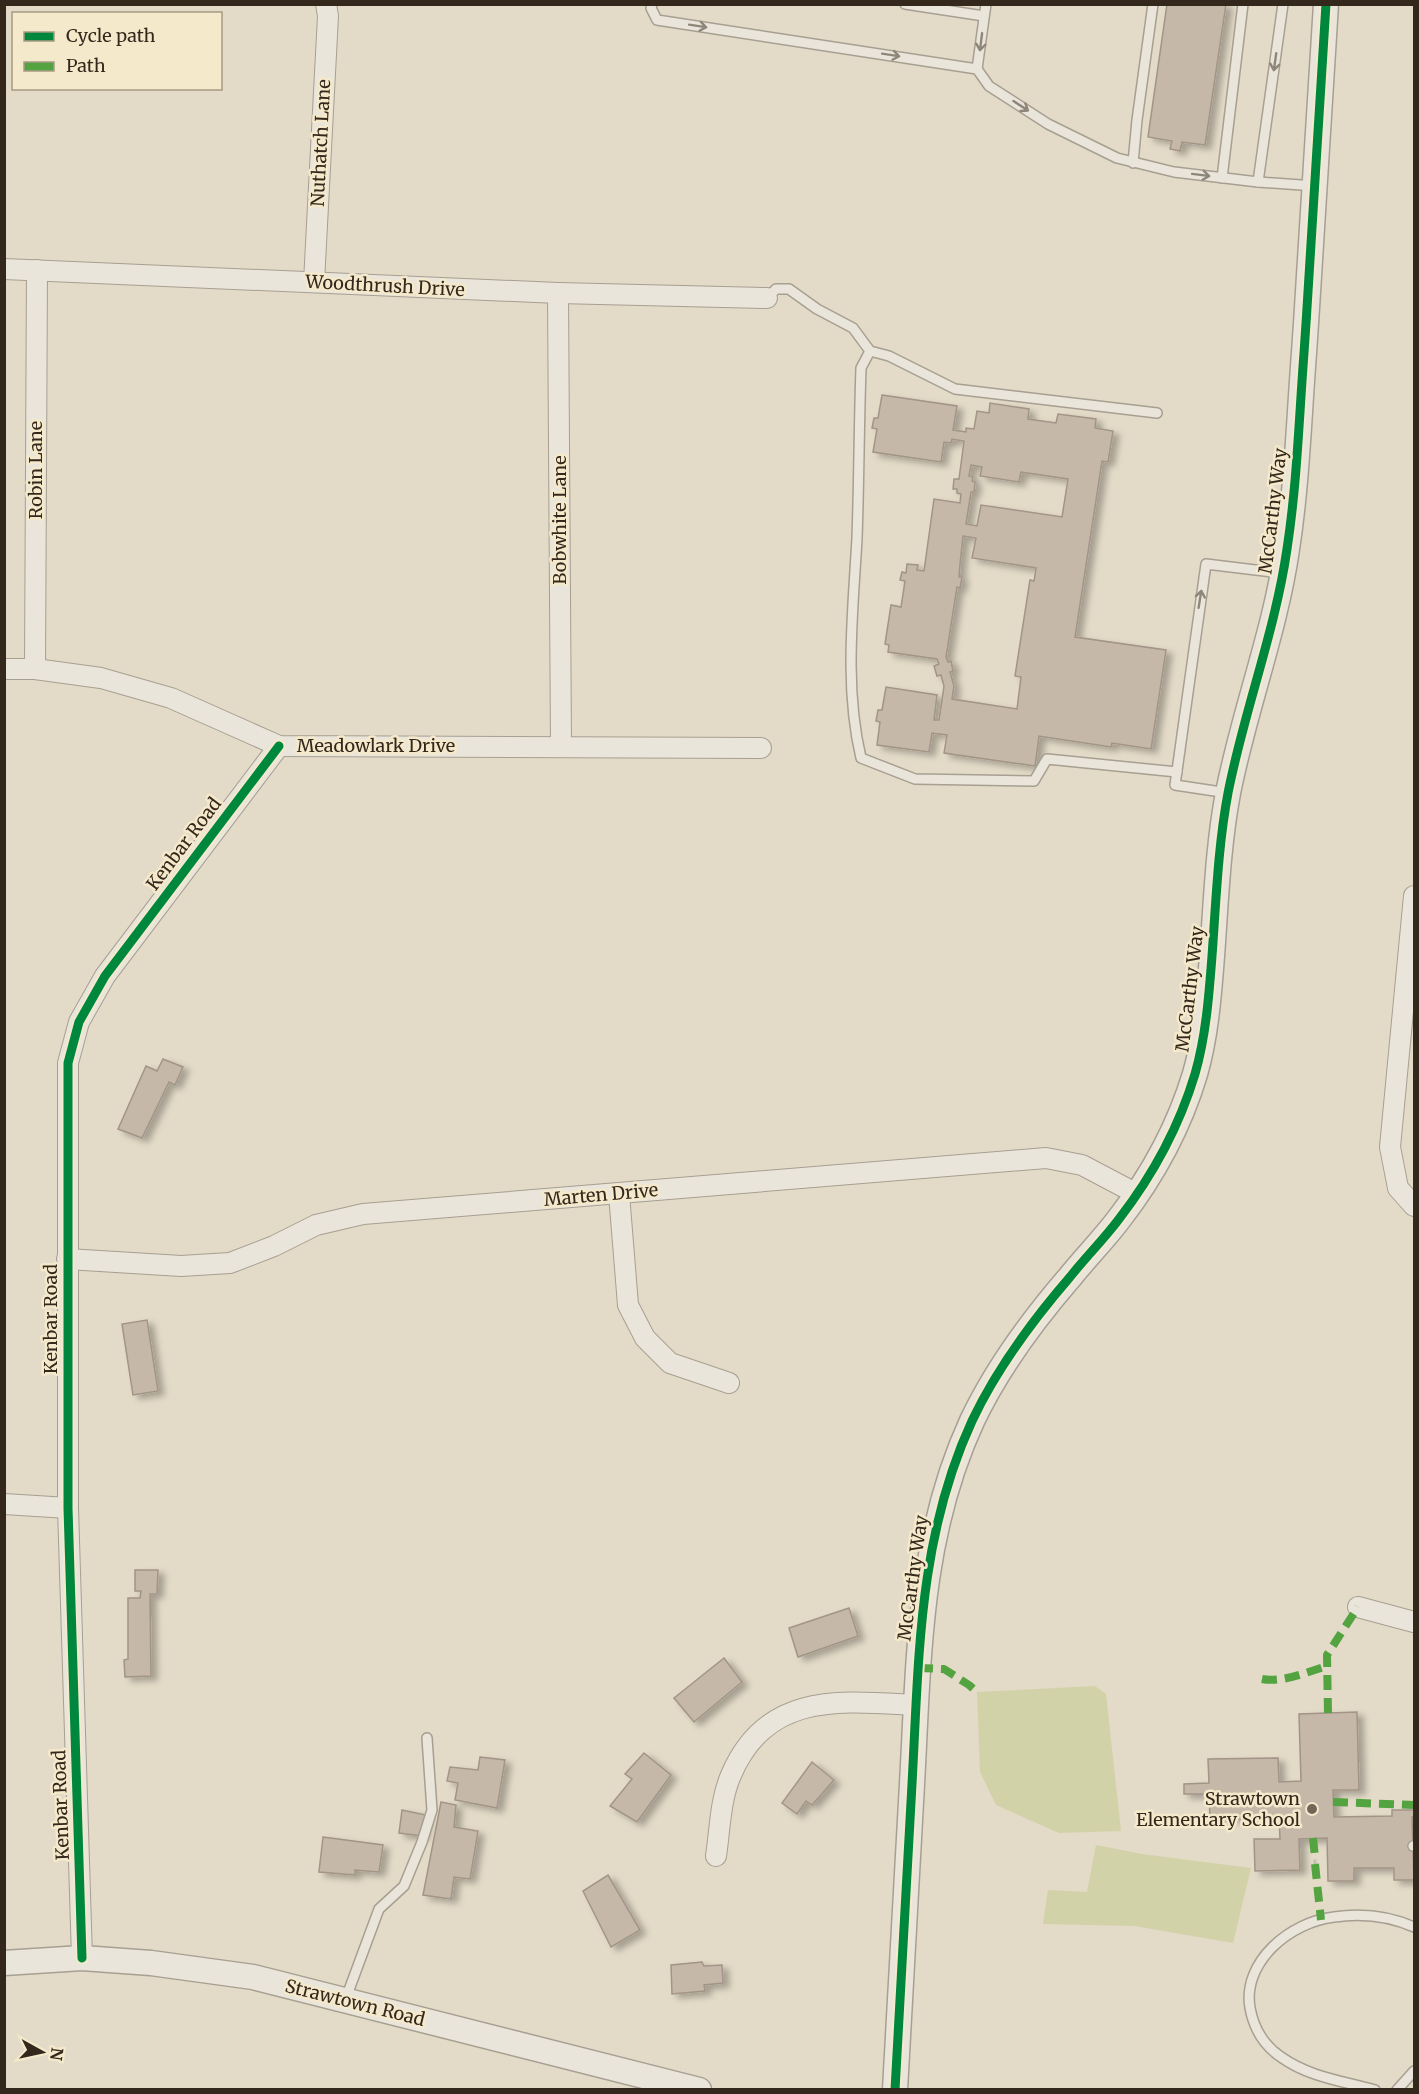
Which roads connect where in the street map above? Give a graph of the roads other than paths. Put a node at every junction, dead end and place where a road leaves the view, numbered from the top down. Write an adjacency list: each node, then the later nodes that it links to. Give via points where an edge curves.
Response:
1 (326, 4): 17 (street, Nuthatch Lane)
2 (652, 4): 10 (lane, one-way to 10, via 657,20)
3 (905, 4): 9 (lane)
4 (986, 4): 9 (lane)
5 (1153, 4): 11 (lane)
6 (1243, 4): 12 (lane)
7 (1283, 4): 13 (lane, one-way to 13)
8 (1326, 4): 14 (street, McCarthy Way)
9 (984, 16): 10 (lane, one-way to 10)
10 (978, 69): 11 (lane, one-way to 11, via 989,86 1048,124)
11 (1133, 163): 12 (lane, one-way to 12)
12 (1222, 178): 13 (lane)
13 (1258, 182): 14 (lane)
14 (1316, 186): 22 (street, McCarthy Way, via 1296,457)
15 (4, 269): 16 (street, Woodthrush Drive)
16 (37, 270): 17 (street, Woodthrush Drive); 24 (street, Robin Lane)
17 (314, 282): 18 (street, Woodthrush Drive)
18 (558, 293): 19 (street, Woodthrush Drive); 26 (street, Bobwhite Lane)
19 (766, 298): 20 (lane, via 776,289 789,289 853,328)
20 (870, 351): 21 (lane, via 889,356 955,389); 28 (lane, via 861,368 850,667 861,758 915,779 1034,781 1047,759)
21 (1157, 412)
22 (1283, 573): 28 (lane, one-way to 22, via 1206,564); 29 (street, McCarthy Way)
23 (4, 669): 24 (street, Meadowlark Drive)
24 (35, 669): 25 (street, Meadowlark Drive, via 101,678 171,698)
25 (279, 746): 26 (street, Meadowlark Drive); 35 (street, Kenbar Road, via 105,976 79,1022 68,1063)
26 (561, 747): 27 (street, Meadowlark Drive)
27 (761, 748)
28 (1177, 772): 29 (lane, via 1175,785)
29 (1228, 793): 33 (street, McCarthy Way, via 1208,1003 1197,1067 1180,1119)
30 (1414, 896): 31 (street)
31 (1412, 957): 34 (street, via 1390,1147 1398,1188)
32 (619, 1194): 33 (street, Marten Drive, via 1046,1158 1082,1165); 35 (street, Marten Drive, via 363,1214 315,1225 230,1263 181,1266); 36 (street, via 628,1305 645,1338 670,1363)
33 (1137, 1194): 41 (street, McCarthy Way, via 1023,1335 982,1401 962,1444 940,1506 931,1547)
34 (1414, 1206)
35 (67, 1259): 38 (street, Kenbar Road)
36 (729, 1383)
37 (4, 1503): 38 (street)
38 (68, 1508): 45 (street, Kenbar Road)
39 (1358, 1607): 40 (street)
40 (1414, 1622)
41 (916, 1705): 43 (street, via 852,1701 820,1704 792,1712 766,1728 730,1776); 50 (street, McCarthy Way)
42 (427, 1738): 47 (lane, via 432,1810 404,1886 379,1909)
43 (716, 1856)
44 (1414, 1927): 51 (lane, via 1384,1917 1359,1915 1321,1920 1284,1937 1258,1965 1252,1979 1249,1998 1253,2024 1279,2056 1303,2071)
45 (82, 1958): 46 (street, Strawtown Road); 47 (street, Strawtown Road, via 252,1977)
46 (4, 1963)
47 (345, 2001): 49 (street, Strawtown Road)
48 (1414, 2071): 52 (lane)
49 (699, 2090)
50 (895, 2090)
51 (1375, 2090)
52 (1397, 2090)

